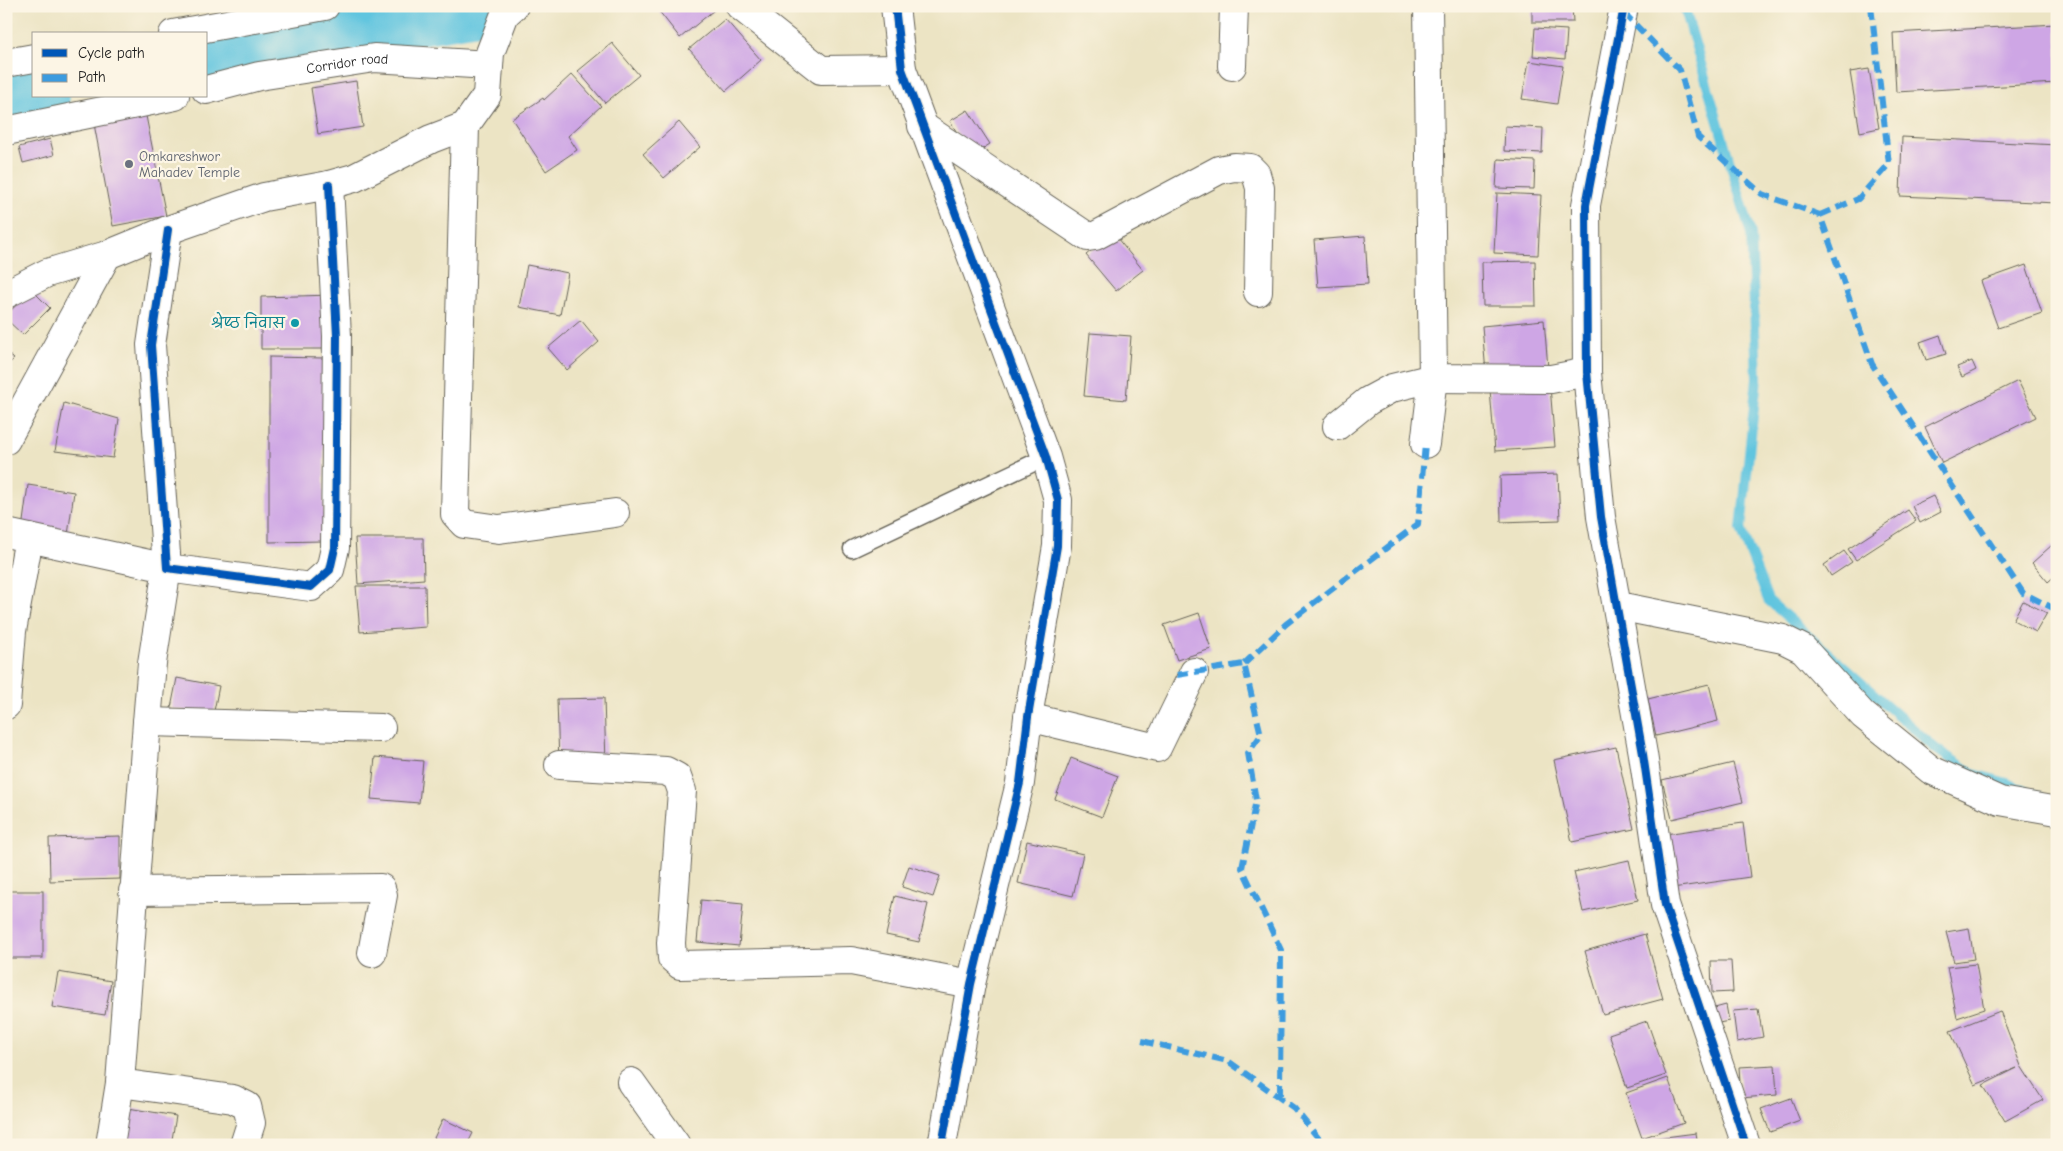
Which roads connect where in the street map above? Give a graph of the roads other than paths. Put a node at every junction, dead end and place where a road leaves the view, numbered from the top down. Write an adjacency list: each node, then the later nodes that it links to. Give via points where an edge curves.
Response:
1 (326, 6): 8 (street)
2 (514, 6): 11 (street, via 505,14 490,53)
3 (740, 6): 13 (street, via 820,70)
4 (895, 6): 13 (street)
5 (1234, 6): 12 (street)
6 (1428, 6): 25 (street)
7 (1621, 6): 24 (street, via 1623,12 1586,204)
8 (185, 32)
9 (32, 58): 10 (street)
10 (6, 63)
11 (489, 65): 14 (street, Corridor road, via 374,58 259,76); 16 (street, via 487,95)
12 (1232, 66)
13 (902, 69): 17 (street)
14 (208, 89)
15 (165, 98): 18 (street)
16 (465, 126): 19 (street, via 431,139 354,178); 30 (street, via 455,514 464,524 499,530)
17 (922, 126): 22 (street, via 1088,237 1218,170 1250,168 1256,174 1260,188); 29 (street)
18 (6, 131)
19 (329, 185): 20 (street, via 264,197); 33 (street, via 337,336 335,548 330,570 311,586)
20 (168, 230): 21 (street); 33 (street, via 151,345)
21 (107, 255): 23 (street, via 47,273); 27 (street)
22 (1258, 292)
23 (6, 294)
24 (1587, 372): 25 (street, via 1551,380); 34 (street, via 1601,517)
25 (1433, 378): 26 (street, via 1392,388 1368,401); 28 (street)
26 (1336, 426)
27 (6, 440)
28 (1424, 444)
29 (1046, 457): 32 (lane); 37 (street, via 1058,500 1057,546)
30 (615, 513)
31 (17, 536): 33 (street); 36 (street)
32 (852, 549)
33 (167, 568): 38 (street, via 152,663)
34 (1618, 606): 41 (street, via 1783,639 1803,649 1863,715 1931,770 2000,801); 51 (street, via 1665,904)
35 (1194, 672): 37 (street, via 1157,748)
36 (6, 705)
37 (1028, 717): 44 (street, via 1020,783)
38 (147, 722): 39 (street); 42 (street)
39 (381, 728)
40 (559, 765): 44 (street, via 666,771 678,777 682,791 671,943 672,958 680,965 851,961)
41 (2057, 811)
42 (134, 891): 43 (street, via 381,888 383,895); 46 (street)
43 (372, 953)
44 (970, 984): 50 (street)
45 (631, 1082): 49 (street)
46 (120, 1083): 47 (street); 48 (street, via 240,1102 247,1106 251,1123)
47 (110, 1145)
48 (244, 1145)
49 (676, 1145)
50 (942, 1145)
51 (1746, 1145)

